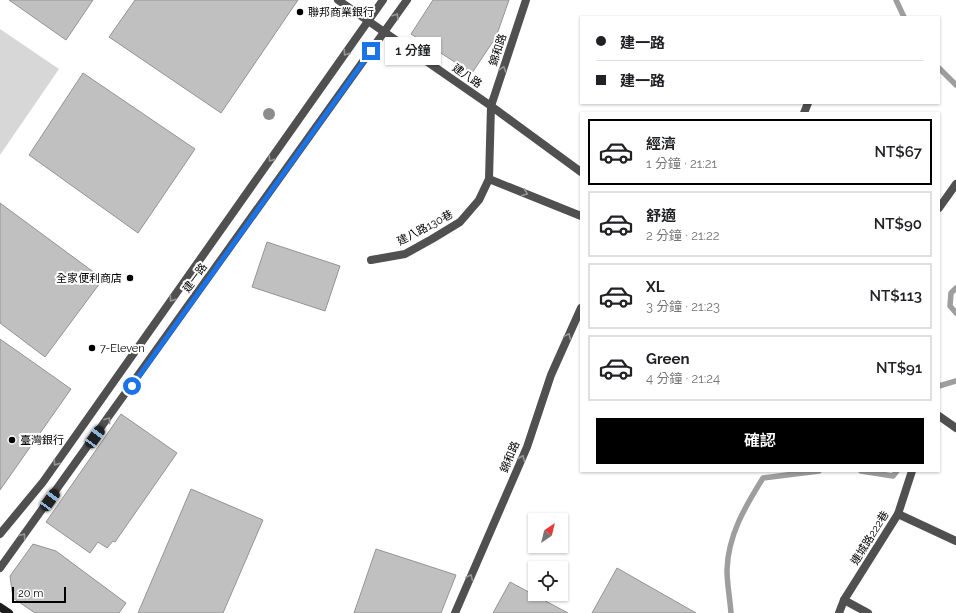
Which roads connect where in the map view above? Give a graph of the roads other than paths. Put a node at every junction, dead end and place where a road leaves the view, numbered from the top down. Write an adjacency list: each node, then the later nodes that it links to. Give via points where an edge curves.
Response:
1 (338, 0): 5 (street, 建八路)
2 (383, 0): 5 (street, 建一路)
3 (407, 0): 6 (street, 建一路, one-way to 3)
4 (526, 0): 7 (street, 錦和路, one-way to 4)
5 (369, 21): 6 (street, 建八路); 19 (street, 建一路, one-way to 19, via 43,482)
6 (385, 32): 7 (street, 建八路); 21 (street, 建一路, one-way to 6)
7 (491, 106): 8 (street, 建八路); 9 (street, 建八路130巷)
8 (580, 171)
9 (489, 179): 12 (street, one-way to 12); 13 (street, 建八路130巷, via 479,200 460,222 405,254)
10 (956, 184): 11 (street)
11 (940, 204)
12 (580, 216)
13 (371, 260)
14 (580, 310): 25 (street, 錦和路, one-way to 14, via 527,447 551,375)
15 (940, 417): 16 (street)
16 (956, 428)
17 (912, 472): 18 (street, 連城路222巷)
18 (898, 514): 20 (street); 22 (street, 連城路222巷)
19 (0, 534)
20 (956, 542)
21 (0, 568)
22 (844, 600): 26 (street, 連城路222巷); 27 (street)
23 (0, 606): 24 (main road)
24 (9, 613)
25 (455, 613)
26 (839, 613)
27 (868, 613)

